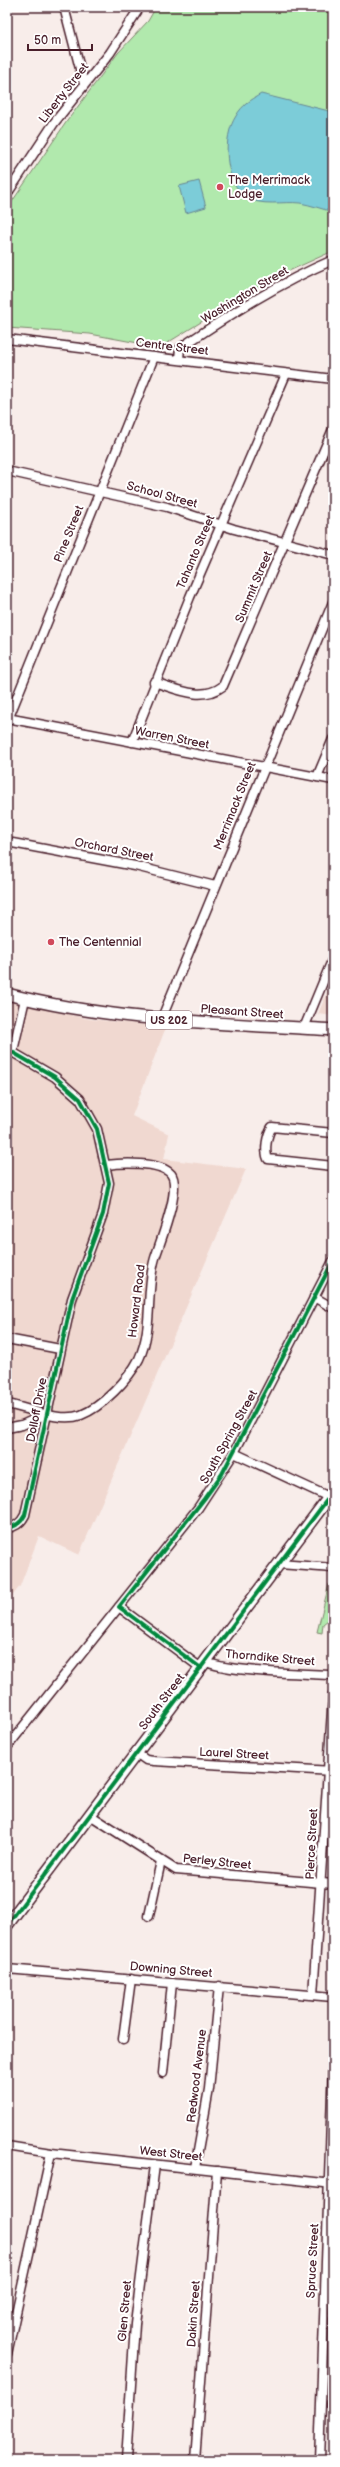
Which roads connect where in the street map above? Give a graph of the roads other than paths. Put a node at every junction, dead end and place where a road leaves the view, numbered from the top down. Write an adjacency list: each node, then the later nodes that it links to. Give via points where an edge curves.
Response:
1 (64, 7): 3 (street)
2 (140, 7): 3 (street, Liberty Street, via 110,53)
3 (84, 84): 4 (street, Liberty Street, via 54,123)
4 (7, 193)
5 (333, 260): 8 (street, Washington Street, via 274,289 180,348)
6 (7, 339): 7 (street, Centre Street)
7 (154, 357): 8 (street, Centre Street); 13 (street, Pine Street)
8 (179, 359): 9 (street, Centre Street)
9 (286, 374): 10 (street, Centre Street); 14 (street, Tahanto Street)
10 (333, 379)
11 (333, 429): 15 (street, Summit Street)
12 (7, 471): 13 (street, School Street)
13 (99, 492): 14 (street, School Street, via 167,507); 19 (street, Pine Street)
14 (220, 524): 15 (street, School Street); 18 (street, Tahanto Street)
15 (285, 543): 16 (street, School Street); 18 (street, Summit Street, via 224,686 206,694 186,692)
16 (333, 555)
17 (333, 602): 22 (street, Merrimack Street)
18 (154, 682): 21 (street, Tahanto Street)
19 (7, 719): 21 (street, Warren Street)
20 (333, 739): 23 (street)
21 (132, 742): 22 (street, Warren Street)
22 (264, 768): 23 (street, Warren Street); 26 (street, Merrimack Street)
23 (317, 777): 24 (street, Warren Street)
24 (333, 780)
25 (7, 842): 26 (street, Orchard Street, via 135,866)
26 (214, 886): 30 (street, Merrimack Street)
27 (333, 958): 31 (street)
28 (7, 994): 29 (main road, Pleasant Street / US 202)
29 (25, 999): 30 (main road, Pleasant Street / US 202, via 88,1012); 33 (street)
30 (161, 1020): 31 (main road, Pleasant Street / US 202)
31 (304, 1028): 32 (main road, Pleasant Street / US 202)
32 (333, 1030)
33 (10, 1050): 35 (street, Dolloff Drive, via 55,1077 80,1100 97,1129)
34 (333, 1133): 36 (street, via 272,1127 267,1143 268,1159)
35 (106, 1165): 41 (street, Dolloff Drive, via 109,1195 76,1286); 43 (street, Howard Road, via 122,1163 162,1168 171,1174 174,1183 150,1280 145,1340 139,1359 129,1376 90,1410 72,1417)
36 (333, 1166)
37 (333, 1261): 38 (street, South Spring Street)
38 (314, 1297): 39 (street); 45 (street, South Spring Street)
39 (333, 1308)
40 (7, 1339): 41 (street)
41 (60, 1349): 43 (street, Dolloff Drive)
42 (7, 1404): 43 (street, Howard Road)
43 (46, 1414): 44 (street, via 22,1425); 47 (street, Dolloff Drive, via 26,1515 21,1523)
44 (7, 1428)
45 (234, 1453): 46 (street); 50 (street, South Spring Street, via 204,1500)
46 (331, 1495): 48 (main road, South Street)
47 (7, 1528)
48 (279, 1564): 49 (street); 51 (main road, South Street)
49 (333, 1568)
50 (119, 1607): 51 (street, Thorndike Street); 54 (street, South Spring Street)
51 (203, 1664): 52 (street, Thorndike Street); 55 (main road, South Street)
52 (333, 1675)
53 (333, 1695): 56 (street, Pierce Street)
54 (7, 1747)
55 (136, 1753): 56 (street, Laurel Street, via 146,1760); 57 (main road, South Street)
56 (330, 1771): 59 (street, Pierce Street)
57 (90, 1815): 58 (street, Perley Street); 62 (main road, South Street)
58 (161, 1861): 59 (street, Perley Street, via 186,1873); 61 (street)
59 (321, 1883): 60 (street, Perley Street); 67 (street, Pierce Street)
60 (333, 1884)
61 (149, 1916)
62 (7, 1925)
63 (7, 1969): 64 (street, Downing Street)
64 (131, 1979): 65 (street, Downing Street); 69 (street)
65 (172, 1983): 66 (street, Downing Street); 71 (street)
66 (219, 1986): 67 (street, Downing Street); 75 (street, Redwood Avenue, via 209,2089)
67 (313, 1995): 68 (street, Downing Street)
68 (333, 1997)
69 (123, 2039)
70 (333, 2064): 77 (street, Spruce Street)
71 (164, 2073)
72 (7, 2146): 73 (street, West Street)
73 (51, 2153): 74 (street, West Street); 78 (street)
74 (155, 2164): 75 (street, West Street); 80 (street, Glen Street, via 134,2324)
75 (195, 2168): 76 (street, West Street)
76 (216, 2171): 77 (street, West Street); 81 (street, Dakin Street)
77 (331, 2184): 82 (street, Spruce Street, via 323,2311)
78 (8, 2345): 79 (street)
79 (7, 2354)
80 (126, 2460)
81 (195, 2460)
82 (319, 2460)

